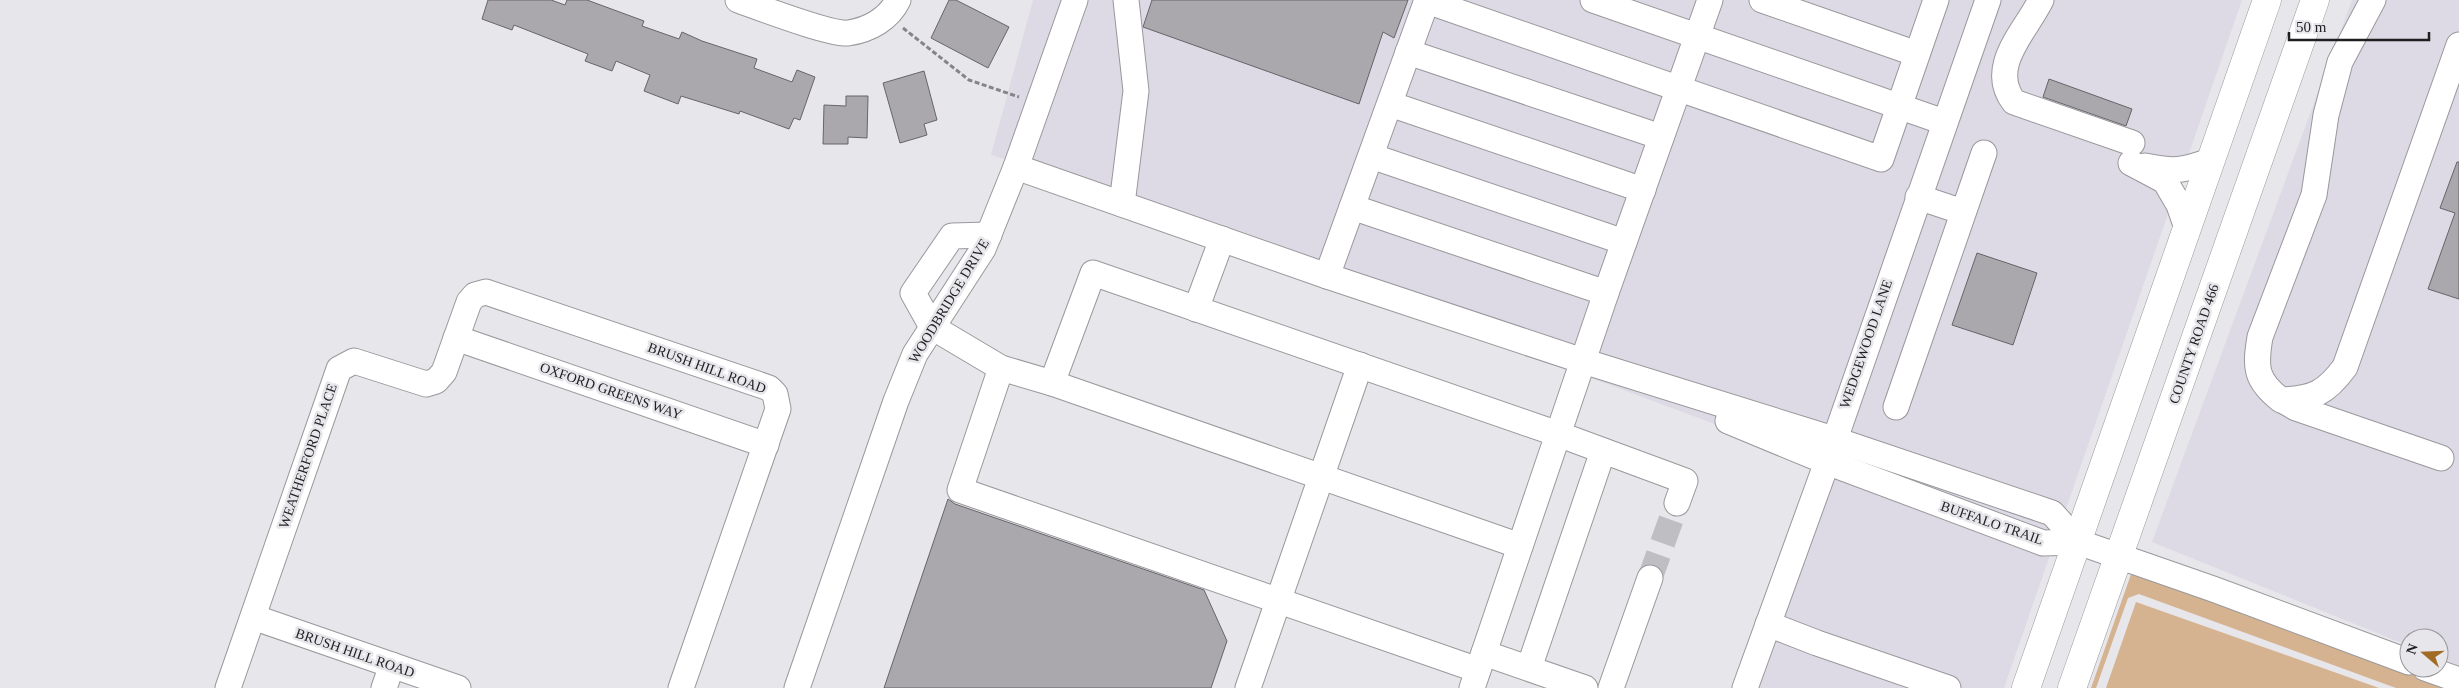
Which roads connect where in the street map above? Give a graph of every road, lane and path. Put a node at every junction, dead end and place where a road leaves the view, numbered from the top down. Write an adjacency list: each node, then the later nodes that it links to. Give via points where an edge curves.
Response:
1 (738, 0): 13 (street, via 847,33 883,20)
2 (1075, 0): 20 (street, WOODBRIDGE DRIVE)
3 (1126, 0): 32 (street, via 1136,91)
4 (1593, 0): 15 (street)
5 (1710, 0): 15 (street)
6 (1762, 0): 18 (street)
7 (1988, 0): 23 (street, WEDGEWOOD LANE)
8 (2267, 0): 28 (main road)
9 (2315, 0): 61 (main road, COUNTY ROAD 466)
10 (2373, 0): 49 (street, via 2340,62 2326,115 2314,195 2260,337 2256,358 2258,375 2267,389)
11 (1427, 1): 17 (street); 19 (street)
12 (1933, 1): 18 (street)
13 (892, 8): 20 (path, via 969,80)
14 (2036, 8): 25 (street, via 2018,34 2007,61 2003,80 2010,98)
15 (1697, 35): 19 (street); 22 (street)
16 (2459, 45): 46 (street)
17 (1408, 52): 21 (street); 24 (street)
18 (1917, 54): 22 (street)
19 (1679, 88): 22 (street, via 1881,159); 24 (street)
20 (1039, 102): 29 (street, WOODBRIDGE DRIVE)
21 (1390, 104): 27 (street); 30 (street)
22 (1899, 107): 23 (street)
23 (1944, 122): 31 (street, WEDGEWOOD LANE)
24 (1661, 137): 30 (street)
25 (2132, 143)
26 (1984, 153): 34 (street)
27 (1371, 156): 33 (street); 38 (street)
28 (2210, 161): 35 (main road); 35 (street, via 2171,172 2131,163 2165,181 2179,205)
29 (1016, 167): 32 (street, BUFFALO TRAIL); 36 (street, WOODBRIDGE DRIVE)
30 (1643, 190): 38 (street)
31 (1918, 197): 34 (street); 54 (street, WEDGEWOOD LANE)
32 (1122, 204): 37 (street, BUFFALO TRAIL)
33 (1352, 207): 39 (street); 40 (street)
34 (1963, 212): 50 (street)
35 (2186, 228): 59 (main road)
36 (989, 235): 42 (street, WOODBRIDGE DRIVE); 42 (street, via 952,236 913,293)
37 (1222, 239): 39 (street, BUFFALO TRAIL); 41 (street)
38 (1624, 242): 40 (street)
39 (1327, 276): 44 (street, BUFFALO TRAIL)
40 (1606, 293): 44 (street)
41 (1196, 309): 45 (street); 48 (street, via 1093,273)
42 (932, 327): 47 (street); 73 (street, WOODBRIDGE DRIVE, via 915,354 896,401)
43 (456, 338): 53 (street, OXFORD GREENS WAY); 53 (street, BRUSH HILL ROAD, via 471,298 486,292 747,381 771,390 778,400); 64 (street, WEATHERFORD PLACE, via 442,376 429,384 359,362 351,362 339,369)
44 (1583, 361): 52 (street); 54 (street, BUFFALO TRAIL)
45 (1360, 365): 52 (street); 57 (street)
46 (2345, 367): 49 (street, via 2332,384 2315,396); 51 (street, via 2336,396 2337,411 2342,420)
47 (1001, 368): 48 (street); 63 (street, via 960,490)
48 (1052, 383): 57 (street)
49 (2281, 400): 51 (street)
50 (1896, 407)
51 (2353, 427): 56 (street)
52 (1558, 434): 55 (street); 60 (street)
53 (766, 445): 72 (street, BRUSH HILL ROAD)
54 (1830, 450): 59 (street, BUFFALO TRAIL, via 2052,513); 65 (street, WEDGEWOOD LANE)
55 (1603, 451): 58 (street, via 1684,481); 67 (street)
56 (2441, 458)
57 (1320, 476): 60 (street); 63 (street)
58 (1677, 503)
59 (2078, 542): 61 (street); 79 (main road)
60 (1520, 546): 68 (street)
61 (2118, 557): 66 (street); 80 (main road, COUNTY ROAD 466)
62 (1650, 578): 76 (street)
63 (1278, 601): 68 (street); 74 (street)
64 (252, 617): 69 (street, BRUSH HILL ROAD); 70 (street, WEATHERFORD PLACE)
65 (1768, 624): 77 (street, WEDGEWOOD LANE); 78 (street)
66 (2399, 658)
67 (1529, 668): 68 (street); 75 (street)
68 (1478, 670)
69 (388, 677): 71 (street, BRUSH HILL ROAD)
70 (228, 688)
71 (458, 688)
72 (682, 688)
73 (797, 688)
74 (1248, 688)
75 (1585, 688)
76 (1611, 688)
77 (1745, 688)
78 (1948, 688)
79 (2026, 688)
80 (2072, 688)

